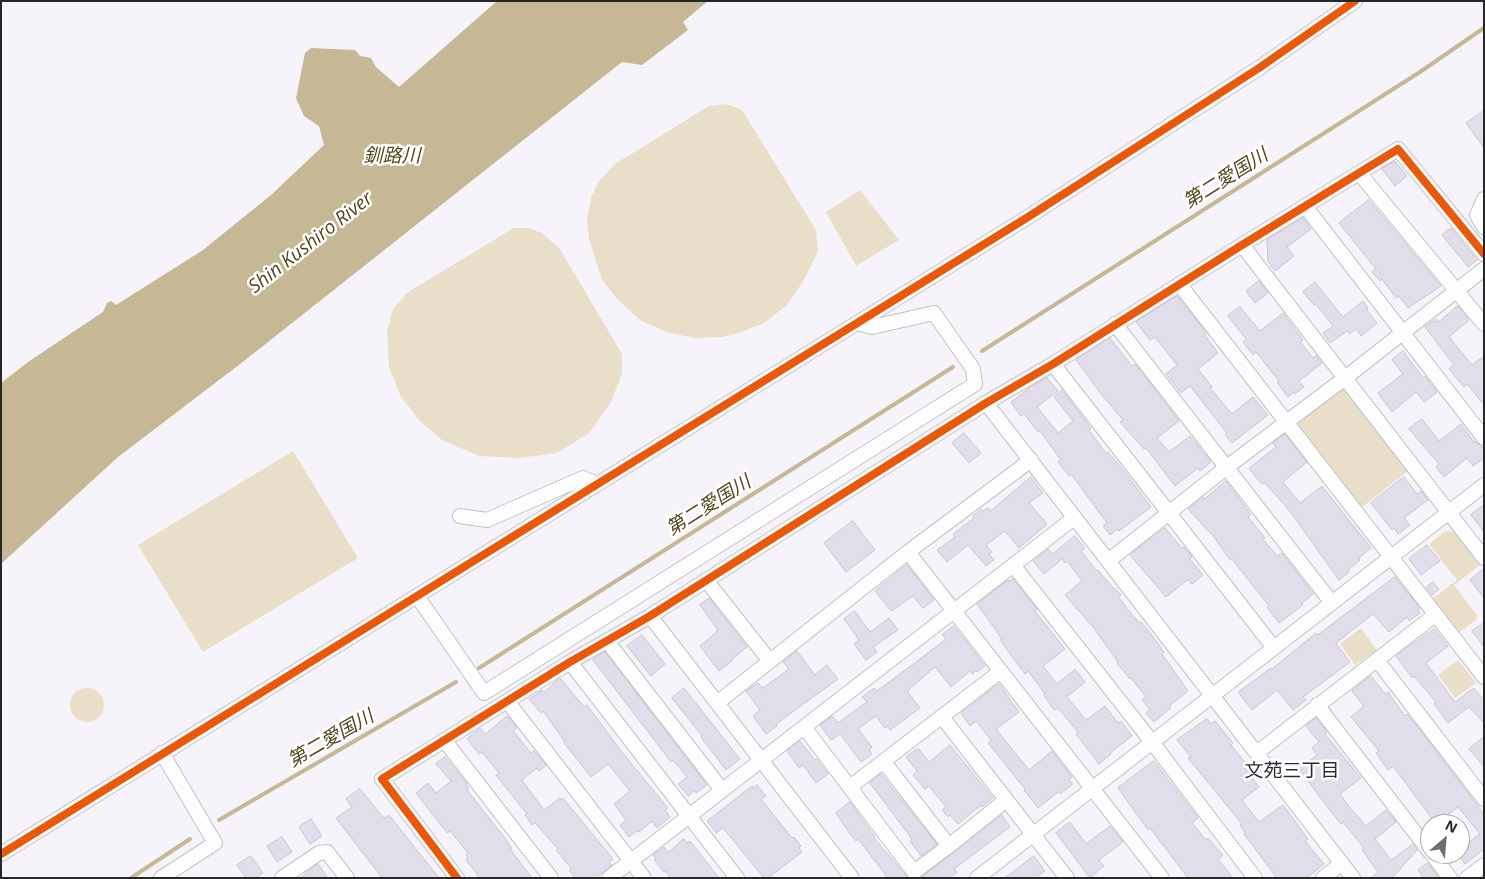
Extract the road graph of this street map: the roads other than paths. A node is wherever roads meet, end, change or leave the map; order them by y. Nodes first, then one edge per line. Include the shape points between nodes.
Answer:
1 (1355, 1) edge
2 (1359, 173) junction
3 (1484, 199) edge
4 (1305, 206) junction
5 (1484, 227) edge
6 (1242, 244) junction
7 (1484, 254) edge
8 (1484, 269) edge
9 (1180, 285) junction
10 (1456, 290) junction
11 (858, 323) junction
12 (1115, 324) junction
13 (1484, 324) edge
14 (1403, 332) junction
15 (1053, 364) junction
16 (1345, 378) junction
17 (986, 404) junction
18 (1286, 422) junction
19 (1484, 438) edge
20 (1030, 460) junction
21 (1227, 467) junction
22 (597, 484) junction
23 (1484, 485) edge
24 (1448, 512) junction
25 (1168, 513) junction
26 (460, 516) dead end
27 (1074, 518) junction
28 (908, 552) junction
29 (1390, 558) junction
30 (1484, 558) edge
31 (1108, 561) junction
32 (1013, 565) junction
33 (706, 580) junction
34 (417, 596) junction
35 (1332, 603) junction
36 (954, 611) junction
37 (1435, 614) junction
38 (650, 616) junction
39 (607, 641) junction
40 (1274, 648) junction
41 (769, 660) junction
42 (1377, 660) junction
43 (570, 662) junction
44 (1001, 671) junction
45 (1484, 677) edge
46 (1212, 695) junction
47 (507, 701) junction
48 (717, 703) junction
49 (1318, 705) junction
50 (942, 717) junction
51 (804, 727) junction
52 (445, 741) junction
53 (1152, 742) junction
54 (1258, 752) junction
55 (162, 753) junction
56 (761, 760) junction
57 (884, 762) junction
58 (850, 787) junction
59 (1092, 788) junction
60 (722, 790) junction
61 (1484, 799) edge
62 (1006, 800) junction
63 (689, 816) junction
64 (1034, 834) junction
65 (1420, 839) edge
66 (948, 846) junction
67 (1, 854) edge
68 (631, 861) junction
69 (1342, 863) junction
70 (1439, 864) edge
71 (1484, 865) edge
72 (1060, 875) edge
73 (161, 878) edge
74 (282, 878) edge
75 (347, 878) edge
76 (457, 878) edge
77 (551, 878) edge
78 (609, 878) edge
79 (644, 878) edge
80 (737, 878) edge
81 (852, 878) edge
82 (977, 878) edge
83 (1162, 878) edge
84 (1255, 878) edge
85 (1323, 878) edge
86 (1354, 878) edge
87 (1450, 878) edge
88 (1467, 878) edge

1 - 11 street via 1243,78
2 - 4 street
2 - 7 street via 1398,149
2 - 10 street
3 - 5 street via 1478,215
4 - 6 street
4 - 14 street
6 - 9 street
6 - 16 street
8 - 10 street
9 - 12 street
9 - 18 street
10 - 13 street
10 - 14 street
11 - 22 street
11 - 34 street via 872,327 934,313 973,369 975,384 484,693
12 - 15 street
12 - 21 street
14 - 16 street
14 - 19 street
15 - 17 street
15 - 25 street
16 - 18 street
16 - 24 street
17 - 20 street
17 - 33 street
18 - 21 street
18 - 29 street
20 - 27 street
20 - 28 street
21 - 25 street
21 - 35 street
22 - 26 street via 583,478 487,520
22 - 34 street
23 - 24 street
24 - 29 street
24 - 30 street
25 - 31 street
25 - 40 street
27 - 31 street
27 - 32 street
28 - 36 street
28 - 41 street
29 - 35 street
29 - 37 street
31 - 46 street
32 - 36 street
32 - 53 street
33 - 38 street
33 - 41 street
34 - 55 street
35 - 40 street
36 - 44 street
36 - 51 street
37 - 42 street
37 - 45 street
38 - 39 street
38 - 48 street
39 - 43 street
39 - 60 street
40 - 46 street
41 - 48 street
42 - 49 street
42 - 61 street
43 - 47 street
43 - 63 street
44 - 50 street
44 - 59 street
46 - 53 street
46 - 54 street
47 - 52 street
47 - 68 street
48 - 56 street
49 - 54 street
49 - 65 street
50 - 57 street
50 - 62 street
51 - 56 street
51 - 58 street
52 - 76 street via 382,779
52 - 77 street
53 - 59 street
53 - 84 street
54 - 69 street
55 - 67 street
55 - 73 street via 215,843
56 - 60 street
56 - 81 street
57 - 58 street
57 - 66 street
58 - 66 street via 914,872
59 - 64 street
59 - 83 street
60 - 63 street
62 - 64 street
62 - 66 street
63 - 68 street
63 - 80 street
64 - 72 street
64 - 82 street
68 - 78 street
68 - 79 street
69 - 85 street
69 - 86 street
70 - 87 street
71 - 88 street
74 - 75 street via 319,853 327,852

